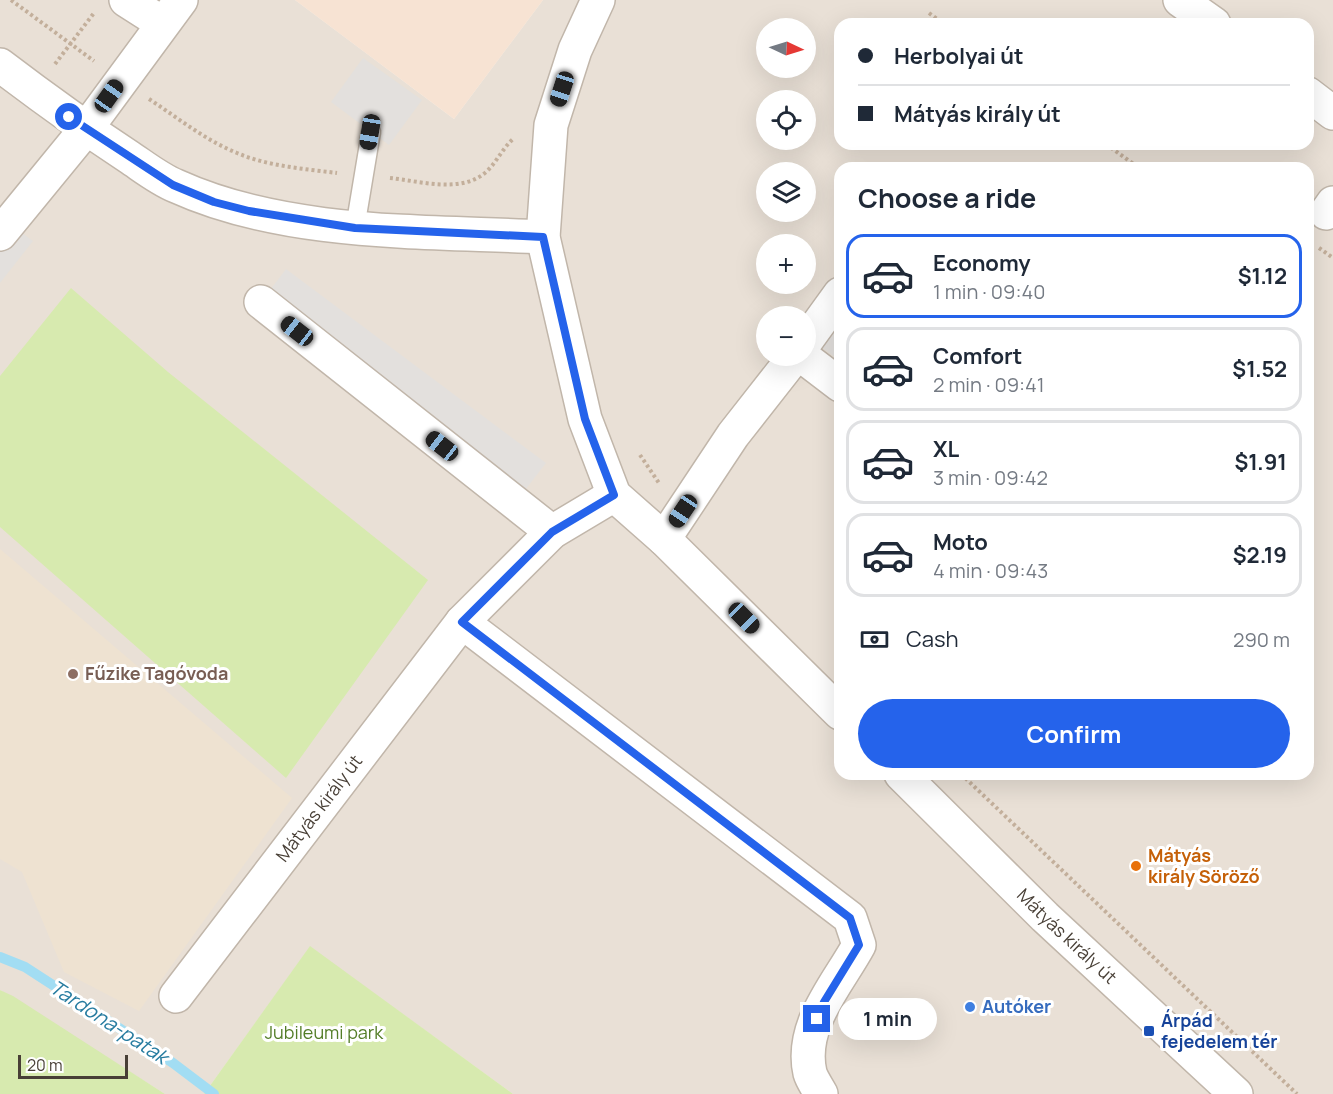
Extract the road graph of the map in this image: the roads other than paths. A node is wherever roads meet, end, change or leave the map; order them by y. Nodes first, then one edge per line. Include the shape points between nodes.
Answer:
1 (126, 0) edge
2 (598, 0) edge
3 (1180, 0) edge
4 (171, 12) edge
5 (1206, 18) edge
6 (0, 65) edge
7 (1314, 99) edge
8 (1333, 113) edge
9 (86, 129) junction
10 (370, 132) dead end
11 (355, 228) junction
12 (0, 234) edge
13 (543, 237) junction
14 (261, 302) dead end
15 (834, 302) edge
16 (816, 327) edge
17 (787, 366) edge
18 (815, 366) edge
19 (834, 380) edge
20 (614, 495) junction
21 (552, 532) junction
22 (664, 538) junction
23 (462, 622) junction
24 (834, 707) edge
25 (907, 780) edge
26 (176, 996) dead end
27 (1222, 1089) edge
28 (821, 1094) edge

1 - 4 street
2 - 13 street via 575,50 551,125
3 - 5 street
4 - 9 street
6 - 9 street
7 - 8 street
9 - 11 street via 173,185 214,202
9 - 12 street
10 - 11 lane
11 - 13 street
13 - 20 street via 585,419
14 - 21 street
15 - 16 street
17 - 22 street via 733,435
18 - 19 street
20 - 21 street, Mátyás király út
20 - 22 street
21 - 23 street, Mátyás király út
22 - 24 street
23 - 26 street, Mátyás király út
23 - 28 street via 850,918 859,945 824,1002 809,1036 810,1073
25 - 27 street, Mátyás király út

